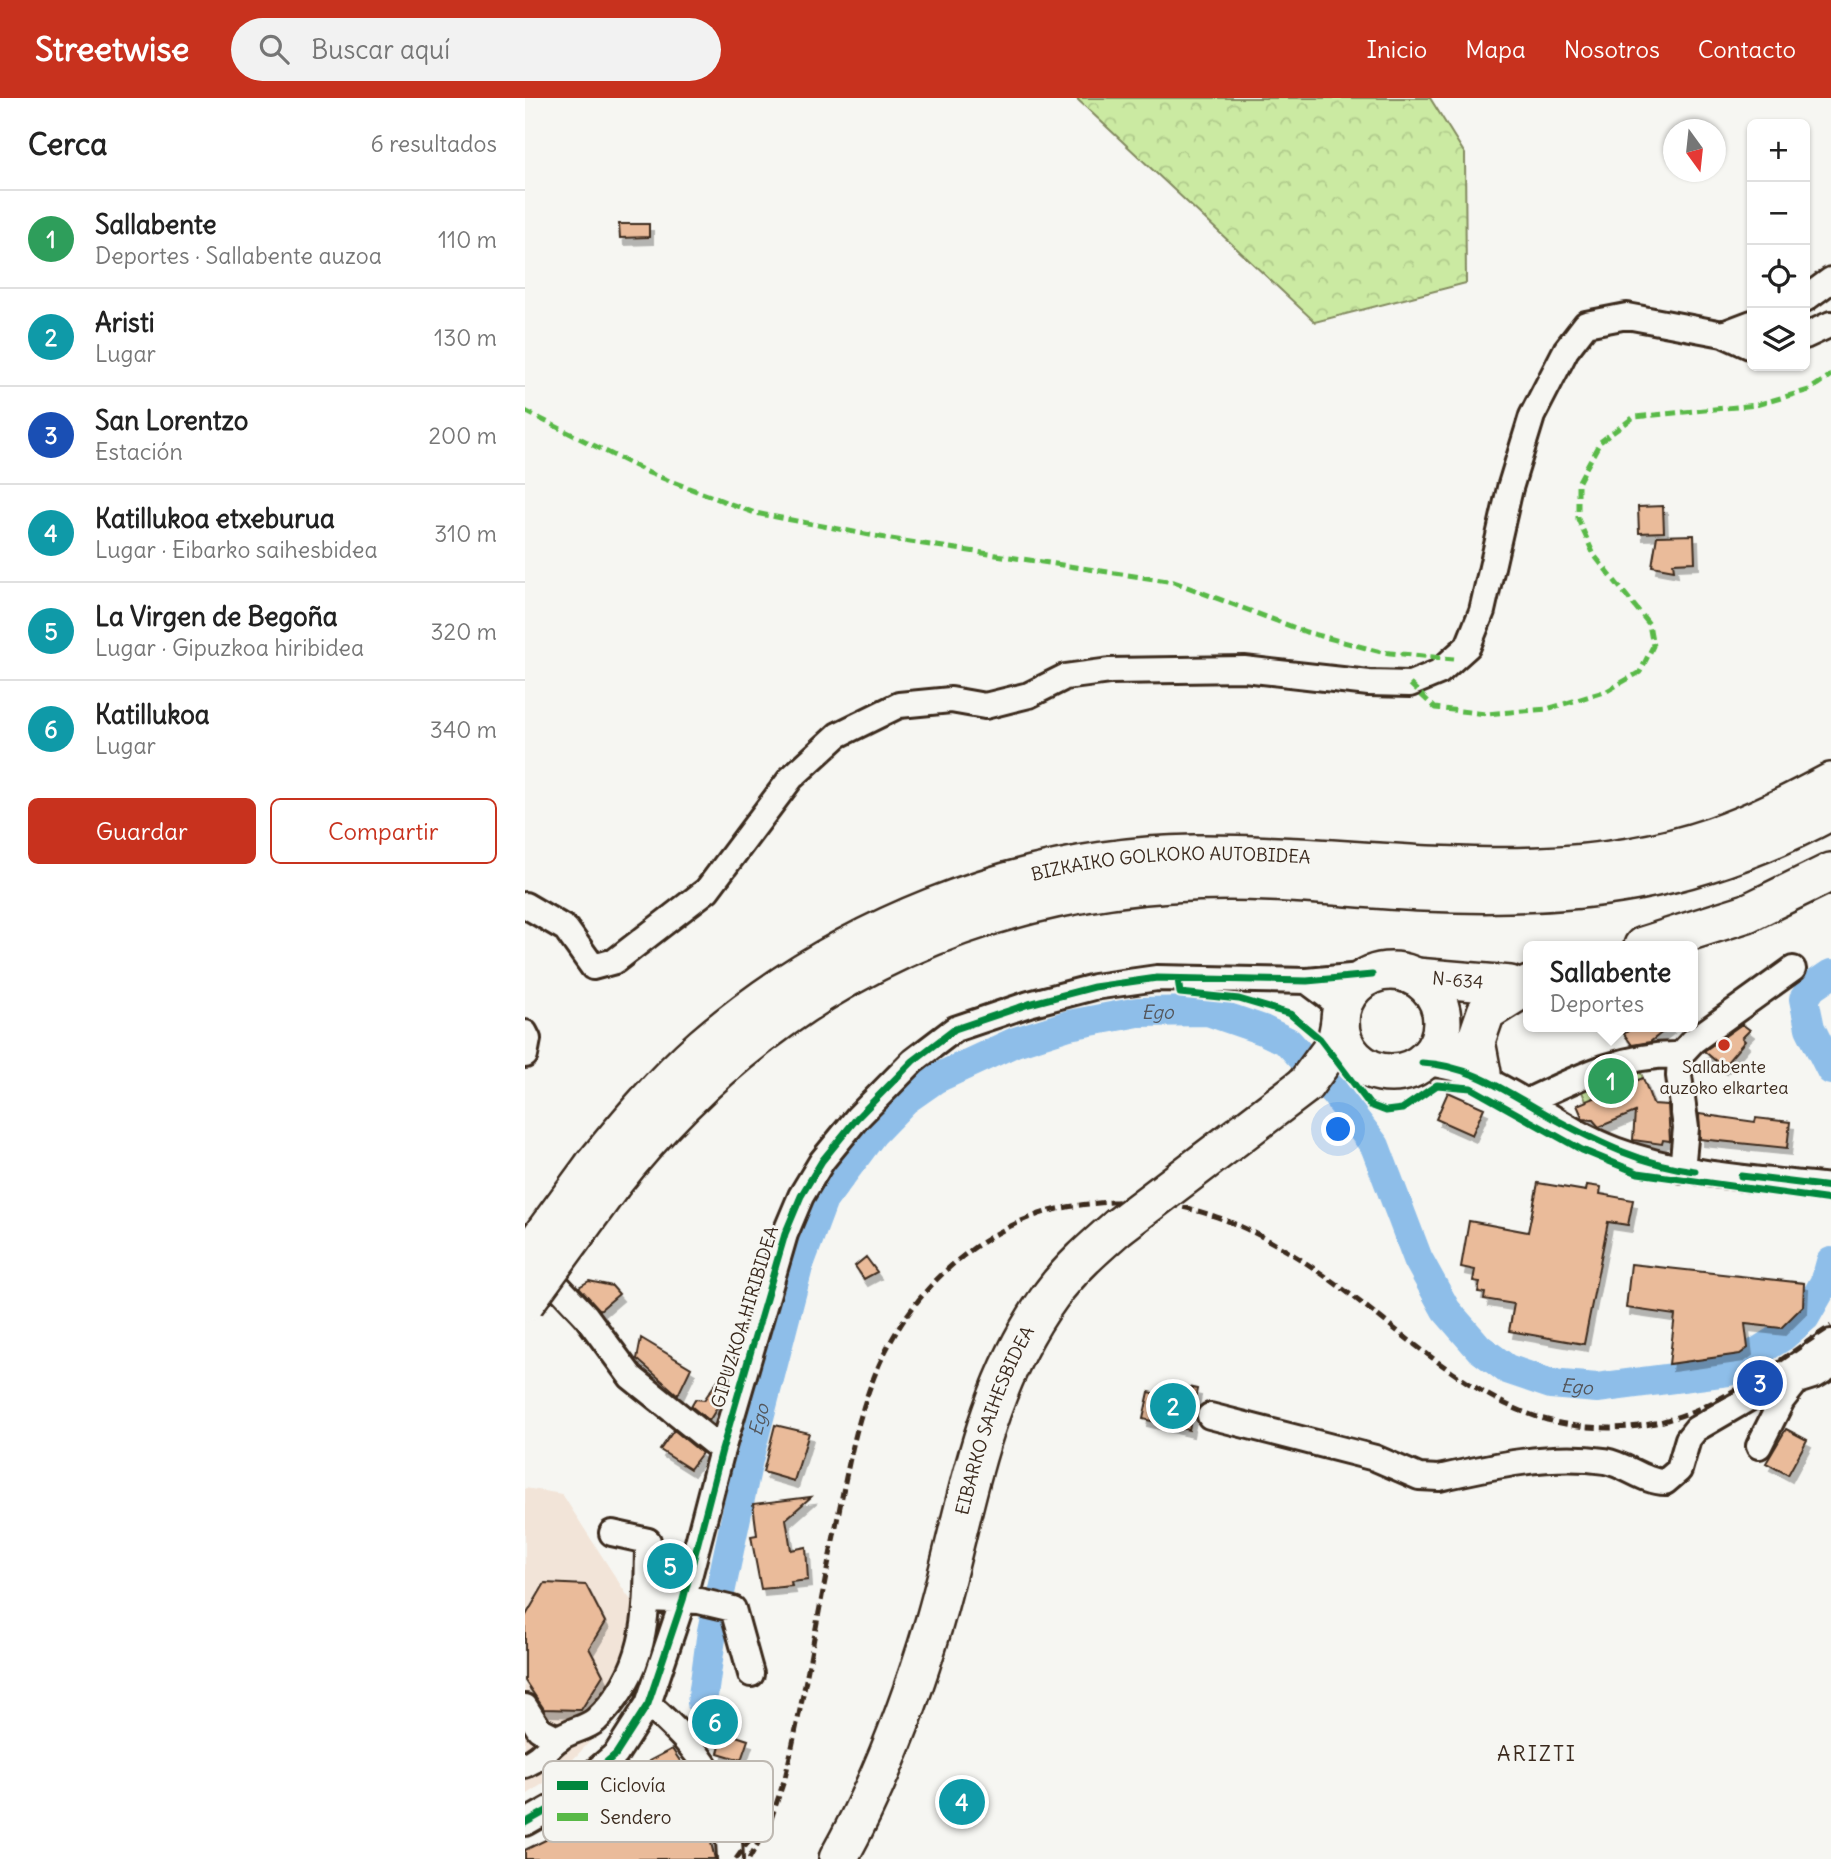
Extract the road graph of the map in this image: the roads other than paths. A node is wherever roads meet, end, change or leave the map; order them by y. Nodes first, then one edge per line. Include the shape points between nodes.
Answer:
1 (1831, 280) edge
2 (1810, 295) edge
3 (1831, 324) edge
4 (1747, 325) edge
5 (1723, 334) junction
6 (1810, 334) edge
7 (1747, 345) edge
8 (1831, 782) edge
9 (1831, 811) edge
10 (1831, 872) edge
11 (525, 905) edge
12 (1659, 941) edge
13 (1793, 969) dead end
14 (1372, 975) junction
15 (1416, 977) junction
16 (1307, 981) junction
17 (1523, 983) edge
18 (1341, 1015) junction
19 (1443, 1019) junction
20 (525, 1033) edge
21 (525, 1055) edge
22 (1680, 1055) junction
23 (1422, 1063) junction
24 (1375, 1071) junction
25 (1321, 1074) junction
26 (1485, 1076) junction
27 (1526, 1102) junction
28 (1682, 1170) junction
29 (602, 1175) junction
30 (1819, 1185) edge
31 (525, 1220) edge
32 (525, 1251) edge
33 (535, 1266) edge
34 (525, 1303) edge
35 (1831, 1342) edge
36 (1831, 1366) edge
37 (1797, 1381) junction
38 (1210, 1416) dead end
39 (1759, 1446) dead end
40 (722, 1450) junction
41 (612, 1532) dead end
42 (647, 1599) junction
43 (691, 1600) junction
44 (751, 1674) dead end
45 (651, 1697) junction
46 (525, 1707) edge
47 (559, 1738) junction
48 (608, 1761) edge
49 (703, 1761) edge
50 (525, 1765) edge
51 (543, 1813) edge
52 (525, 1823) edge
53 (838, 1859) edge

1 - 2 street
3 - 6 street
4 - 5 street
5 - 7 street
5 - 11 street via 1627,316 1586,324 1566,350 1532,416 1482,611 1468,646 1439,672 1410,684 1244,669 1110,671 1065,677 1030,695 985,706 951,700 899,705 838,735 791,778 707,890 615,961 593,967 566,929
8 - 29 highway, BIZKAIKO GOLKOKO AUTOBIDEA via 1772,814 1713,836 1625,858 1498,868 1192,854 1067,868 992,887 882,929 769,995 703,1046 658,1090
9 - 29 highway, BIZKAIKO GOLKOKO AUTOBIDEA via 1729,859 1632,884 1499,894 1194,881 1128,885 1001,912 939,933 858,970 780,1019 717,1069
10 - 12 highway via 1747,913
13 - 22 street
14 - 15 highway, N-634 via 1387,971
14 - 16 street, GIPUZKOA HIRIBIDEA
14 - 18 highway via 1349,993
15 - 17 highway, N-634
15 - 19 highway, N-634 via 1427,986
16 - 18 street
16 - 40 street, GIPUZKOA HIRIBIDEA via 1157,978 1094,987 955,1029 913,1061 856,1118 801,1196 785,1234
17 - 19 highway, N-634 via 1472,996
17 - 26 highway via 1486,1012 1476,1041
18 - 24 highway via 1342,1038 1350,1052
18 - 25 highway, EIBARKO SAIHESBIDEA via 1336,1043
19 - 23 highway via 1433,1052
19 - 26 street via 1456,1047
20 - 21 street
22 - 27 street via 1627,1059
22 - 28 street via 1686,1128
23 - 24 highway via 1391,1073
23 - 26 street
24 - 25 highway
25 - 53 highway, EIBARKO SAIHESBIDEA, bridge via 1118,1227 1081,1259 1052,1293 1011,1360 978,1450 934,1623 907,1704 882,1769
26 - 27 street
27 - 28 street via 1613,1150
28 - 30 street
29 - 33 highway, bridge
29 - 34 highway, bridge
31 - 33 street via 546,1243
32 - 33 street
33 - 40 street via 586,1315 631,1377
35 - 37 street
35 - 38 street via 1696,1429 1688,1439 1679,1470 1665,1482 1654,1482 1607,1461 1569,1458 1439,1478 1419,1477 1343,1449
36 - 37 street
37 - 39 street
40 - 43 street, GIPUZKOA HIRIBIDEA
41 - 42 street via 648,1541
42 - 43 street
42 - 47 street via 643,1644 624,1686 595,1721
43 - 44 street via 733,1609
43 - 45 street, GIPUZKOA HIRIBIDEA
45 - 48 street, GIPUZKOA HIRIBIDEA
45 - 49 street
46 - 47 street via 539,1729
47 - 50 street via 543,1756
51 - 52 street, GIPUZKOA HIRIBIDEA

